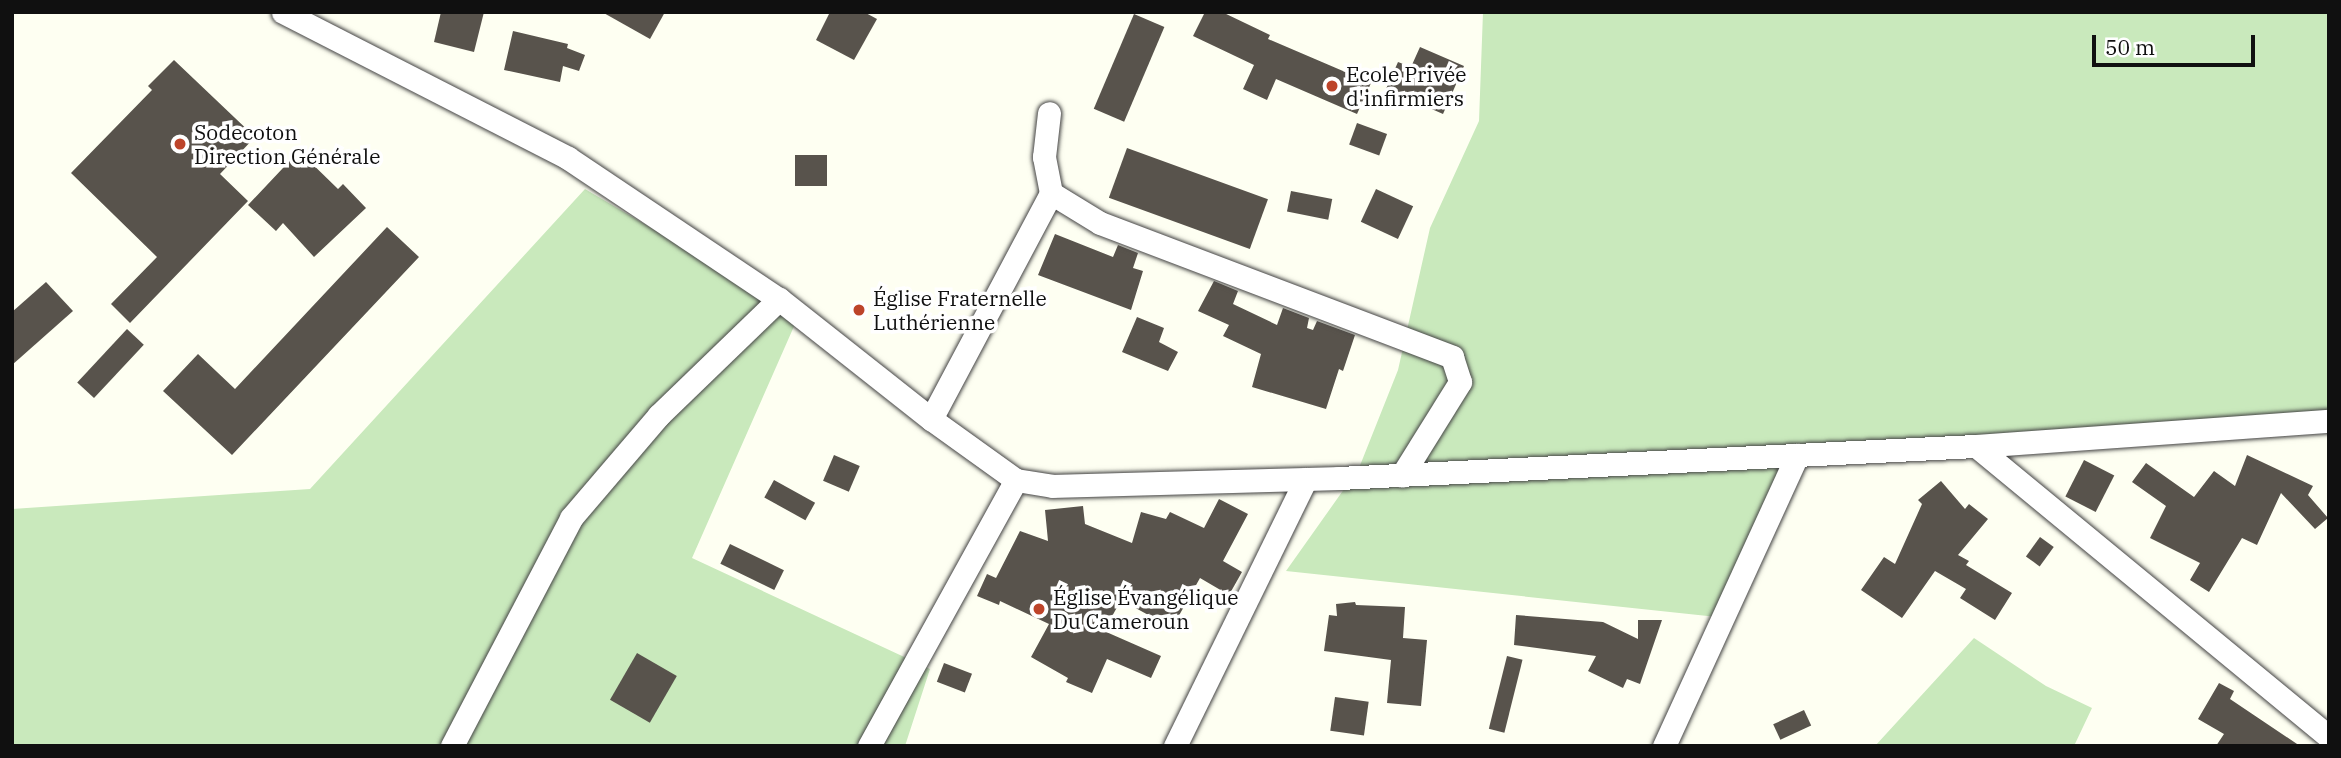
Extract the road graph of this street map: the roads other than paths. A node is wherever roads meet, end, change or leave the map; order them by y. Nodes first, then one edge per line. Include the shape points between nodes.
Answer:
1 (283, 12) edge
2 (1049, 113) dead end
3 (1051, 193) junction
4 (779, 299) junction
5 (930, 419) junction
6 (2329, 421) edge
7 (1976, 446) junction
8 (1797, 455) junction
9 (1402, 475) junction
10 (1306, 479) junction
11 (1016, 480) junction
12 (2329, 737) edge
13 (452, 746) edge
14 (869, 746) edge
15 (1175, 746) edge
16 (1664, 746) edge

1 - 4 street via 568,158
2 - 3 street via 1044,158
3 - 5 street
3 - 9 street via 1100,223 1452,357 1460,382
4 - 5 street
4 - 13 street via 659,415 571,518
5 - 11 street
6 - 7 street
7 - 8 street
7 - 12 street
8 - 9 street
8 - 16 street
9 - 10 street
10 - 11 street via 1053,486
10 - 15 street
11 - 14 street

